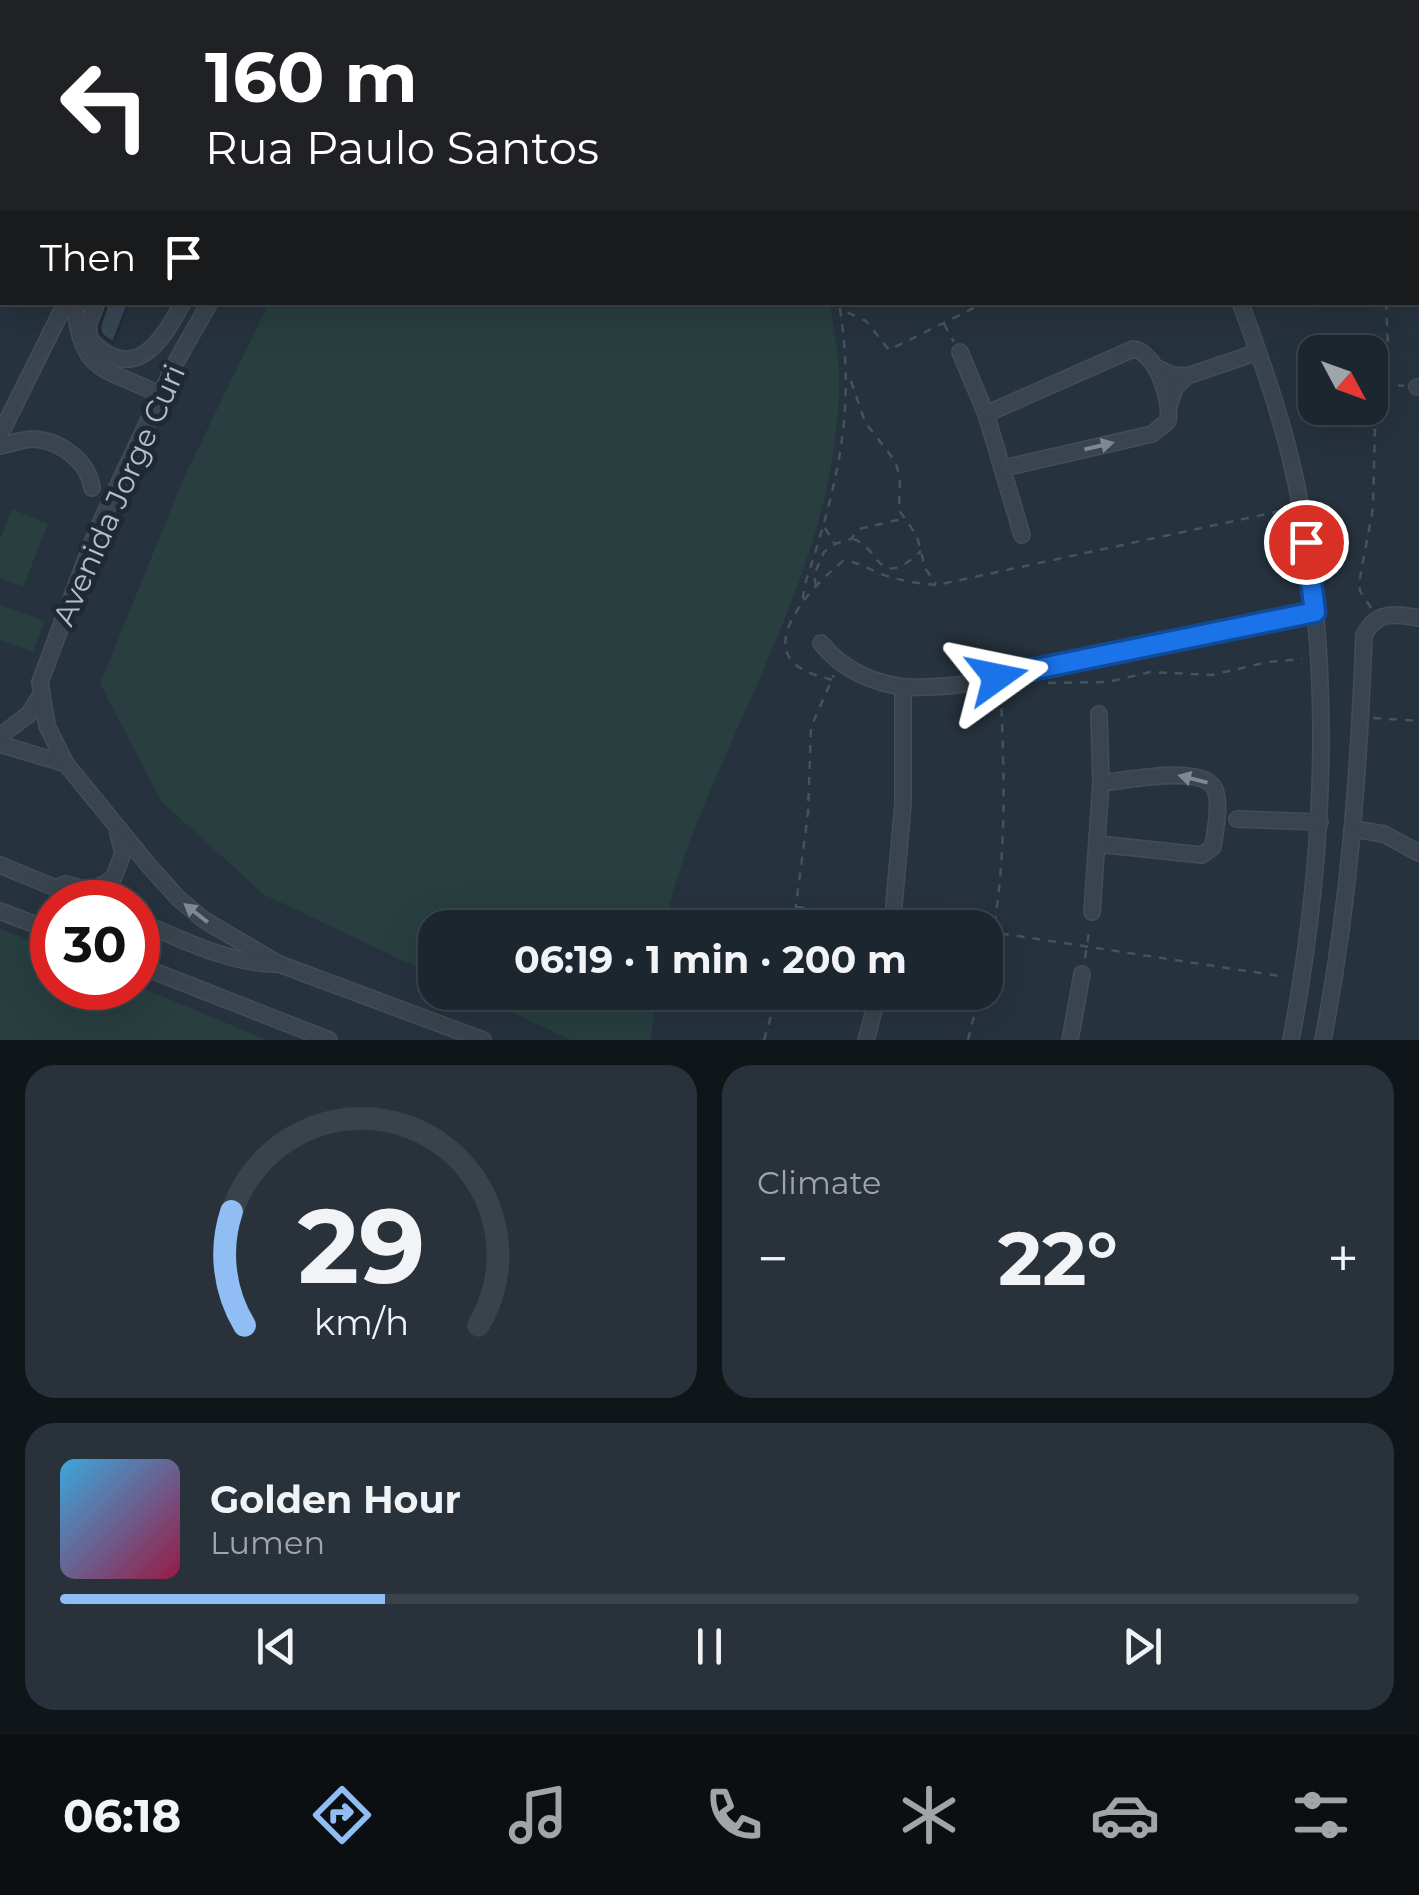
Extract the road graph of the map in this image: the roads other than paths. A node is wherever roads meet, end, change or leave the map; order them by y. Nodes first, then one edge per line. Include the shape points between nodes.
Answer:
1 (68, 305) edge
2 (71, 305) edge
3 (96, 305) edge
4 (181, 305) edge
5 (208, 305) edge
6 (1241, 305) edge
7 (960, 352) dead end
8 (1258, 352) junction
9 (1155, 368) junction
10 (1187, 376) junction
11 (160, 394) junction
12 (1169, 405) junction
13 (986, 414) junction
14 (0, 435) edge
15 (0, 446) edge
16 (1004, 468) junction
17 (92, 488) dead end
18 (1022, 535) dead end
19 (1315, 612) junction
20 (1419, 618) edge
21 (821, 643) dead end
22 (902, 687) junction
23 (42, 693) junction
24 (1099, 714) dead end
25 (0, 736) edge
26 (0, 744) edge
27 (66, 764) junction
28 (1100, 783) junction
29 (1216, 801) junction
30 (111, 818) junction
31 (1236, 819) junction
32 (1320, 822) junction
33 (1354, 829) junction
34 (1215, 836) junction
35 (1098, 844) junction
36 (1419, 852) edge
37 (0, 866) edge
38 (35, 880) edge
39 (111, 880) edge
40 (894, 910) edge
41 (0, 911) edge
42 (1092, 912) dead end
43 (30, 923) edge
44 (160, 930) edge
45 (279, 964) junction
46 (160, 974) edge
47 (1082, 974) dead end
48 (874, 1010) edge
49 (329, 1040) edge
50 (482, 1040) edge
51 (866, 1040) edge
52 (1070, 1040) edge
53 (1291, 1040) edge
54 (1323, 1040) edge

1 - 14 street
2 - 11 street via 78,338 97,366
3 - 4 street via 90,340 134,360 153,350
5 - 11 street, Avenida Jorge Curi
6 - 8 street
7 - 13 street
8 - 10 street
8 - 19 street via 1301,507
9 - 10 street
9 - 12 street
9 - 13 street via 1145,353 1132,349
10 - 12 street
11 - 23 street, Avenida Jorge Curi via 96,530 40,682
16 -> 12 street via 1152,434 1168,420
13 - 16 street
15 - 17 street via 34,439 58,446 78,459
16 - 18 street
19 - 22 street via 963,684
19 - 32 street
20 - 33 street via 1389,613 1364,635
21 - 22 street via 852,671
22 - 40 street via 903,803
23 - 25 street via 30,714
23 - 27 street via 47,726
24 - 28 street
26 - 27 street
27 - 30 street
29 -> 28 street via 1210,784 1194,775
28 - 35 street
29 - 31 street
29 - 34 street
30 - 39 street via 123,853
45 -> 30 street via 178,898
31 - 32 street
31 - 34 street
32 - 53 street
33 - 36 street via 1384,834
33 - 54 street
34 - 35 street via 1208,851 1193,856
35 - 42 street
37 - 38 street
41 - 43 street
44 - 45 street via 217,953
45 - 50 street
46 - 49 street
47 - 52 street
48 - 51 street

